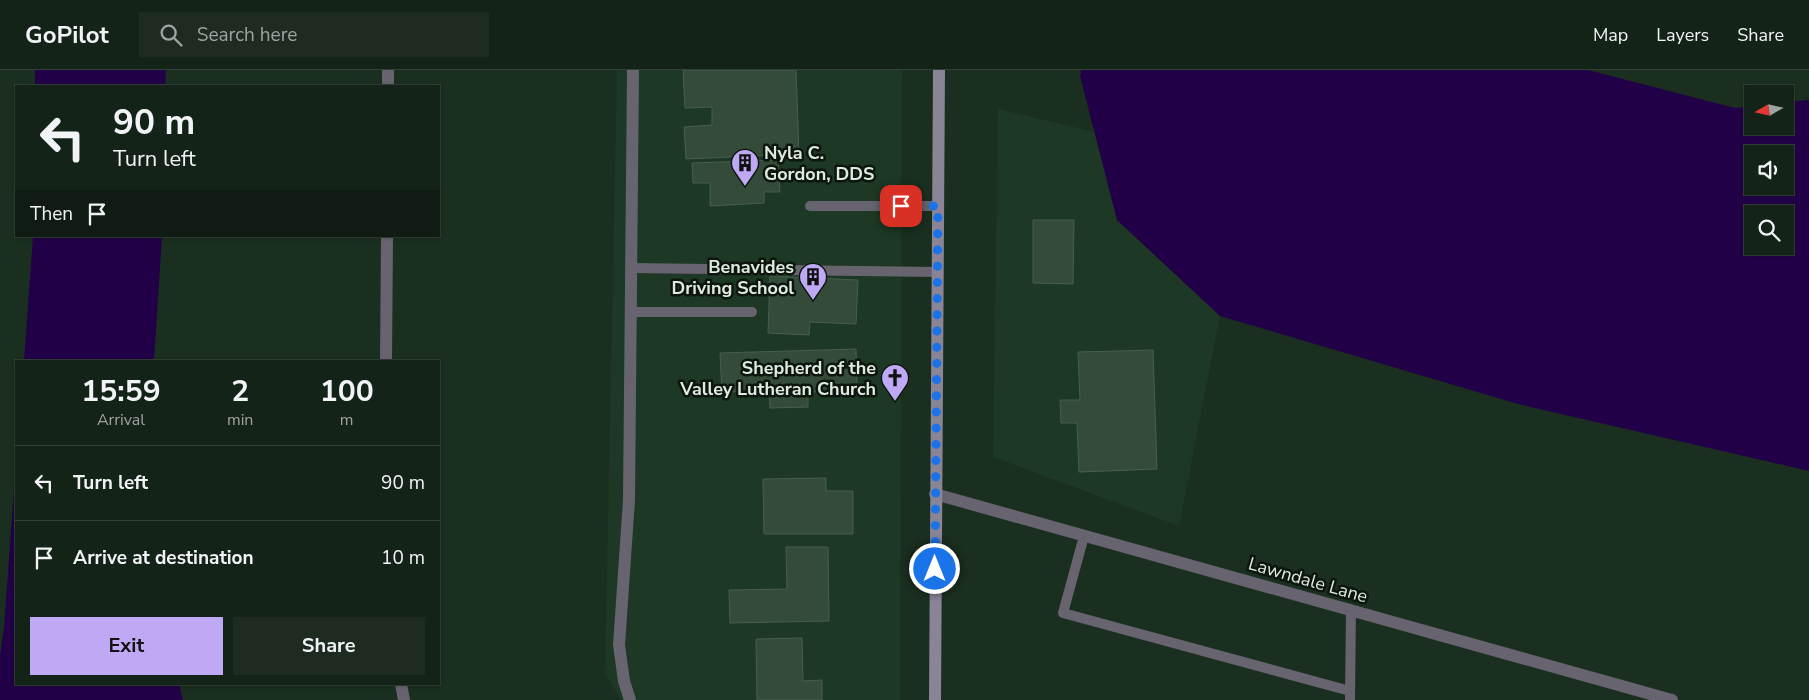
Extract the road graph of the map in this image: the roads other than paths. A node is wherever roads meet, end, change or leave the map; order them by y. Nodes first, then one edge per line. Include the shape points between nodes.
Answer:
1 (388, 70) edge
2 (633, 70) edge
3 (939, 70) edge
4 (388, 85) edge
5 (810, 206) dead end
6 (938, 206) junction
7 (387, 237) edge
8 (631, 268) junction
9 (937, 272) junction
10 (631, 312) junction
11 (752, 312) dead end
12 (386, 360) edge
13 (935, 494) junction
14 (1084, 536) junction
15 (1350, 610) junction
16 (401, 685) edge
17 (1350, 695) edge
18 (404, 700) edge
19 (630, 700) edge
20 (935, 700) edge
21 (1672, 700) edge

1 - 4 street
2 - 8 street
3 - 6 main road
5 - 6 lane
6 - 9 main road
7 - 12 street
8 - 9 lane
8 - 10 street
9 - 13 main road
10 - 11 lane
10 - 19 street via 629,500 619,645
13 - 14 street, Lawndale Lane
13 - 20 main road
14 - 15 street, Lawndale Lane
14 - 17 lane via 1062,613
15 - 17 lane
15 - 21 street, Lawndale Lane
16 - 18 street

